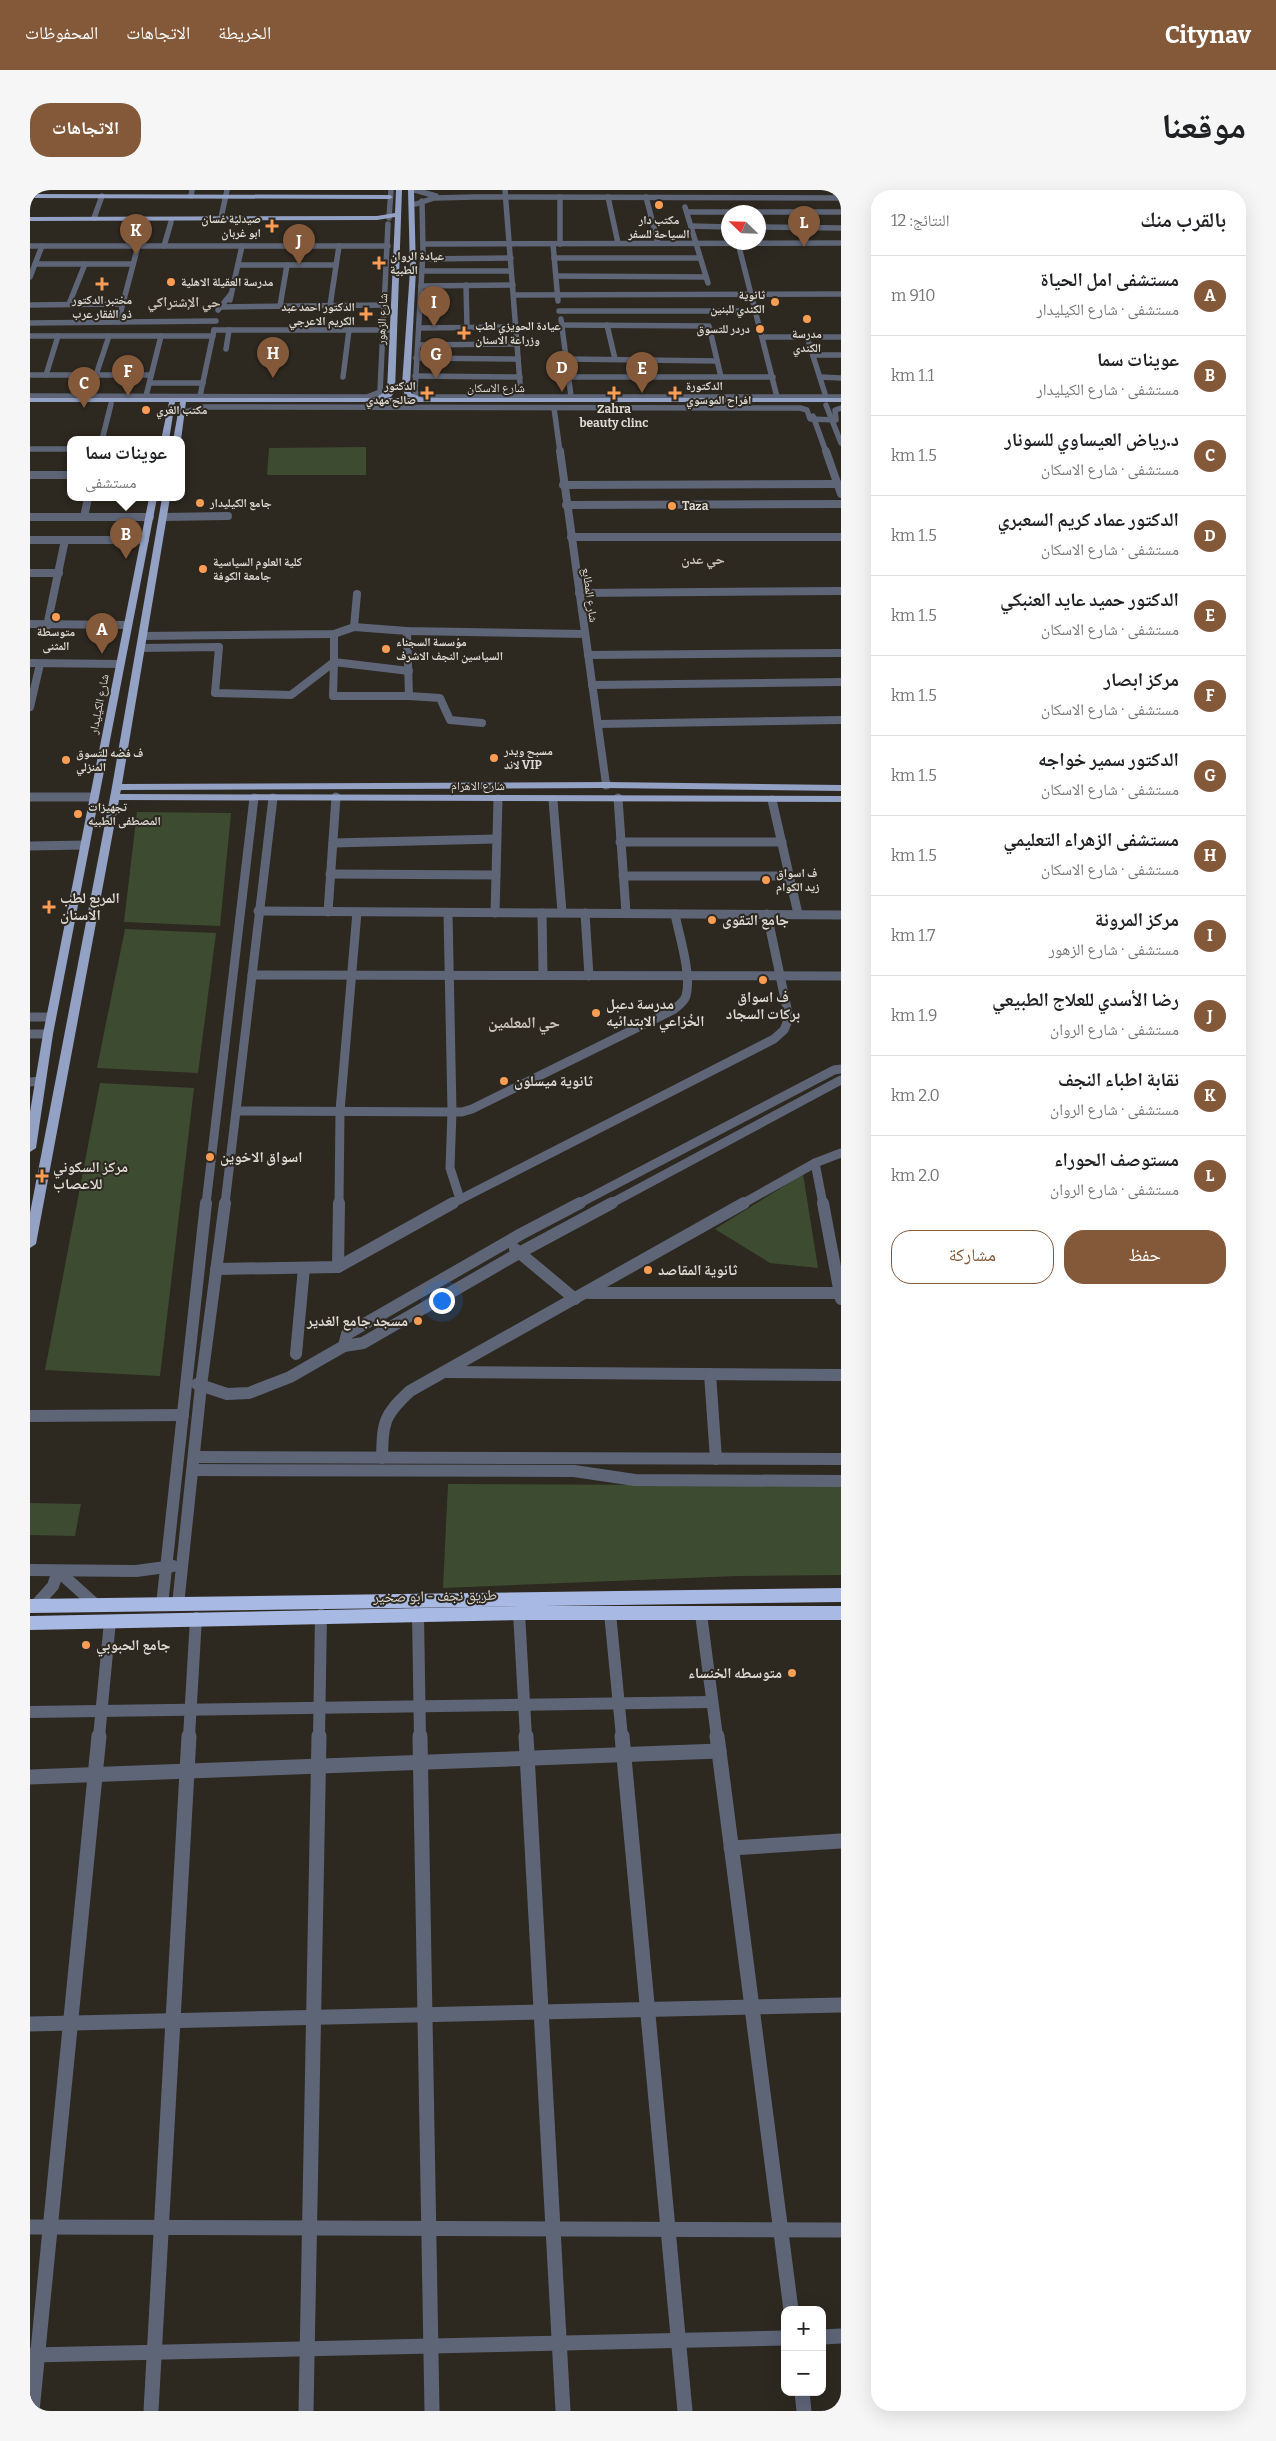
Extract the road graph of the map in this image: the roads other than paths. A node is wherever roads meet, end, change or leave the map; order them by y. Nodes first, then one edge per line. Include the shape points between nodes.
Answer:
1 (399, 190) edge
2 (411, 190) edge
3 (414, 190) edge
4 (631, 190) edge
5 (423, 192) edge
6 (191, 193) edge
7 (226, 193) edge
8 (391, 193) edge
9 (505, 193) edge
10 (726, 195) edge
11 (30, 196) edge
12 (102, 196) junction
13 (475, 197) junction
14 (560, 197) junction
15 (608, 197) junction
16 (632, 197) junction
17 (646, 197) junction
18 (683, 197) junction
19 (841, 197) edge
20 (818, 198) junction
21 (422, 201) junction
22 (412, 209) junction
23 (687, 212) junction
24 (788, 212) junction
25 (824, 212) junction
26 (841, 212) edge
27 (397, 215) junction
28 (94, 218) junction
29 (222, 218) junction
30 (30, 220) edge
31 (55, 220) junction
32 (345, 221) junction
33 (388, 221) junction
34 (171, 222) junction
35 (397, 226) junction
36 (691, 226) junction
37 (721, 227) edge
38 (766, 227) edge
39 (795, 228) junction
40 (830, 228) junction
41 (841, 228) edge
42 (412, 238) junction
43 (510, 243) junction
44 (618, 243) junction
45 (658, 243) junction
46 (696, 243) junction
47 (721, 243) edge
48 (766, 243) edge
49 (839, 243) edge
50 (423, 244) junction
51 (556, 244) junction
52 (30, 246) edge
53 (42, 246) junction
54 (138, 246) junction
55 (164, 246) junction
56 (242, 246) junction
57 (339, 246) junction
58 (388, 246) junction
59 (740, 250) edge
60 (412, 251) junction
61 (511, 258) junction
62 (554, 258) junction
63 (700, 258) junction
64 (423, 259) junction
65 (35, 264) junction
66 (85, 264) junction
67 (133, 264) junction
68 (238, 265) junction
69 (336, 265) junction
70 (288, 266) junction
71 (404, 271) junction
72 (422, 271) junction
73 (511, 271) junction
74 (556, 276) junction
75 (30, 277) edge
76 (706, 278) junction
77 (466, 285) junction
78 (422, 286) junction
79 (513, 286) junction
80 (231, 294) junction
81 (711, 294) junction
82 (752, 294) junction
83 (841, 294) edge
84 (514, 295) junction
85 (558, 295) junction
86 (410, 302) junction
87 (420, 302) junction
88 (69, 304) junction
89 (122, 304) junction
90 (30, 305) edge
91 (219, 306) junction
92 (229, 306) junction
93 (280, 306) junction
94 (330, 306) junction
95 (385, 306) junction
96 (559, 311) junction
97 (707, 311) junction
98 (756, 311) junction
99 (118, 322) junction
100 (30, 323) edge
101 (563, 325) junction
102 (607, 325) junction
103 (710, 326) junction
104 (215, 327) junction
105 (384, 327) junction
106 (516, 327) junction
107 (419, 328) junction
108 (467, 328) junction
109 (230, 330) junction
110 (348, 330) junction
111 (393, 330) junction
112 (30, 336) edge
113 (58, 336) junction
114 (109, 336) junction
115 (161, 336) junction
116 (418, 336) junction
117 (409, 337) junction
118 (763, 337) junction
119 (807, 337) junction
120 (841, 337) edge
121 (518, 344) junction
122 (418, 345) junction
123 (226, 349) dead end
124 (841, 355) edge
125 (813, 356) junction
126 (416, 358) junction
127 (518, 359) junction
128 (567, 359) junction
129 (615, 360) junction
130 (717, 360) junction
131 (392, 361) junction
132 (406, 368) junction
133 (30, 375) edge
134 (46, 375) junction
135 (96, 375) junction
136 (151, 375) junction
137 (415, 376) junction
138 (569, 376) junction
139 (342, 377) dead end
140 (520, 377) junction
141 (773, 377) junction
142 (820, 377) junction
143 (721, 378) junction
144 (841, 378) edge
145 (150, 383) junction
146 (203, 383) junction
147 (30, 396) edge
148 (146, 396) junction
149 (200, 396) junction
150 (521, 396) junction
151 (777, 397) junction
152 (321, 398) junction
153 (461, 398) junction
154 (545, 398) junction
155 (650, 398) junction
156 (744, 398) junction
157 (841, 398) edge
158 (428, 399) junction
159 (30, 400) edge
160 (106, 400) junction
161 (171, 400) junction
162 (365, 400) junction
163 (576, 400) junction
164 (823, 400) junction
165 (604, 402) junction
166 (184, 403) junction
167 (30, 404) edge
168 (809, 405) junction
169 (272, 406) junction
170 (490, 406) junction
171 (692, 406) junction
172 (841, 406) edge
173 (554, 408) junction
174 (170, 413) junction
175 (182, 413) junction
176 (815, 421) junction
177 (832, 421) junction
178 (102, 436) edge
179 (166, 436) edge
180 (178, 436) edge
181 (841, 442) edge
182 (30, 449) edge
183 (67, 449) edge
184 (30, 454) edge
185 (67, 454) edge
186 (30, 475) edge
187 (67, 475) edge
188 (838, 484) junction
189 (563, 485) junction
190 (841, 494) edge
191 (87, 501) edge
192 (153, 501) edge
193 (166, 501) edge
194 (841, 504) edge
195 (566, 505) junction
196 (228, 516) dead end
197 (30, 517) edge
198 (84, 517) junction
199 (150, 517) junction
200 (163, 517) junction
201 (571, 537) junction
202 (841, 537) edge
203 (30, 540) edge
204 (65, 540) junction
205 (145, 540) junction
206 (59, 573) junction
207 (30, 574) edge
208 (151, 581) junction
209 (137, 582) junction
210 (841, 591) edge
211 (579, 593) junction
212 (357, 594) dead end
213 (134, 601) junction
214 (30, 624) edge
215 (145, 624) junction
216 (128, 625) junction
217 (47, 626) junction
218 (354, 627) junction
219 (407, 631) junction
220 (334, 634) junction
221 (585, 634) junction
222 (143, 636) junction
223 (141, 648) junction
224 (841, 653) edge
225 (588, 655) junction
226 (334, 662) junction
227 (30, 663) edge
228 (40, 664) junction
229 (120, 664) junction
230 (409, 671) junction
231 (841, 682) edge
232 (592, 685) junction
233 (409, 696) junction
234 (30, 707) edge
235 (841, 720) edge
236 (482, 723) dead end
237 (598, 724) junction
238 (606, 785) junction
239 (195, 786) junction
240 (398, 786) junction
241 (420, 786) junction
242 (680, 787) junction
243 (704, 788) junction
244 (841, 788) edge
245 (116, 792) junction
246 (93, 797) junction
247 (336, 797) junction
248 (30, 798) edge
249 (194, 798) junction
250 (254, 798) junction
251 (273, 798) junction
252 (398, 798) junction
253 (421, 798) junction
254 (498, 798) junction
255 (618, 798) junction
256 (682, 798) junction
257 (704, 798) junction
258 (553, 800) junction
259 (772, 800) junction
260 (840, 801) edge
261 (496, 840) junction
262 (620, 842) junction
263 (782, 842) junction
264 (333, 843) junction
265 (85, 845) junction
266 (30, 846) edge
267 (330, 874) junction
268 (496, 875) junction
269 (623, 876) junction
270 (789, 876) junction
271 (258, 912) junction
272 (328, 912) junction
273 (358, 912) junction
274 (562, 912) junction
275 (585, 912) junction
276 (448, 913) junction
277 (495, 913) junction
278 (542, 913) junction
279 (626, 913) junction
280 (675, 914) junction
281 (767, 914) junction
282 (798, 914) junction
283 (841, 915) edge
284 (252, 975) junction
285 (350, 976) junction
286 (450, 976) junction
287 (544, 976) junction
288 (588, 976) junction
289 (685, 976) junction
290 (781, 976) junction
291 (841, 976) edge
292 (30, 1017) edge
293 (51, 1017) junction
294 (229, 1025) junction
295 (247, 1026) junction
296 (30, 1034) edge
297 (48, 1034) junction
298 (225, 1050) junction
299 (244, 1050) junction
300 (841, 1069) edge
301 (841, 1080) edge
302 (35, 1081) edge
303 (55, 1107) junction
304 (36, 1109) junction
305 (237, 1111) junction
306 (340, 1111) junction
307 (452, 1111) junction
308 (31, 1143) edge
309 (673, 1153) junction
310 (841, 1153) edge
311 (685, 1162) junction
312 (815, 1163) junction
313 (43, 1172) junction
314 (460, 1199) junction
315 (508, 1242) junction
316 (30, 1244) edge
317 (519, 1253) junction
318 (338, 1267) junction
319 (304, 1268) junction
320 (216, 1269) junction
321 (587, 1293) junction
322 (840, 1297) edge
323 (575, 1299) junction
324 (344, 1346) junction
325 (296, 1354) dead end
326 (445, 1372) junction
327 (710, 1374) junction
328 (841, 1375) edge
329 (185, 1385) junction
330 (201, 1386) junction
331 (183, 1415) junction
332 (30, 1416) edge
333 (194, 1457) junction
334 (382, 1458) junction
335 (716, 1459) junction
336 (841, 1459) edge
337 (574, 1465) junction
338 (193, 1470) junction
339 (841, 1481) edge
340 (182, 1566) junction
341 (166, 1567) junction
342 (30, 1570) edge
343 (58, 1571) junction
344 (786, 1595) junction
345 (837, 1595) edge
346 (170, 1605) junction
347 (97, 1606) junction
348 (32, 1612) edge
349 (519, 1613) junction
350 (610, 1613) junction
351 (839, 1613) edge
352 (701, 1614) junction
353 (789, 1614) junction
354 (322, 1615) junction
355 (418, 1616) junction
356 (196, 1618) junction
357 (110, 1621) junction
358 (712, 1702) junction
359 (618, 1704) junction
360 (524, 1705) junction
361 (420, 1706) junction
362 (320, 1708) junction
363 (191, 1710) junction
364 (101, 1711) junction
365 (30, 1712) edge
366 (719, 1751) junction
367 (623, 1755) junction
368 (527, 1758) junction
369 (421, 1762) junction
370 (318, 1766) junction
371 (187, 1771) junction
372 (95, 1774) junction
373 (30, 1777) edge
374 (841, 1841) edge
375 (731, 1848) junction
376 (841, 2005) edge
377 (752, 2007) junction
378 (647, 2010) junction
379 (541, 2012) junction
380 (425, 2015) junction
381 (314, 2017) junction
382 (173, 2020) junction
383 (70, 2023) junction
384 (30, 2024) edge
385 (30, 2227) edge
386 (50, 2227) junction
387 (161, 2227) junction
388 (310, 2228) junction
389 (429, 2228) junction
390 (553, 2229) junction
391 (668, 2229) junction
392 (781, 2230) junction
393 (841, 2230) edge
394 (790, 2306) edge
395 (841, 2336) edge
396 (826, 2337) edge
397 (781, 2338) edge
398 (678, 2340) junction
399 (559, 2343) junction
400 (431, 2346) junction
401 (307, 2349) junction
402 (154, 2352) junction
403 (34, 2355) edge
404 (802, 2396) edge
405 (32, 2411) edge
406 (151, 2411) edge
407 (306, 2411) edge
408 (432, 2411) edge
409 (562, 2411) edge
410 (685, 2411) edge
411 (804, 2411) edge

1 - 27 main road, شارع الزهور
2 - 22 main road, شارع الزهور
3 - 5 street
4 - 16 street
5 - 13 street
6 - 7 main road
6 - 12 main road
7 - 8 main road
7 - 29 street
8 - 33 street
9 - 13 street
9 - 14 street
9 - 43 street
10 - 18 street
10 - 19 street
10 - 20 street
11 - 12 main road
12 - 28 street
13 - 21 street
14 - 15 street
14 - 51 street
15 - 16 street
15 - 44 street
16 - 17 street
17 - 18 street
17 - 45 street
18 - 23 street
19 - 20 street
20 - 25 street
21 - 22 street
21 - 50 street
22 - 42 main road, شارع الزهور
23 - 24 street
23 - 36 street
24 - 25 street
24 - 39 street
25 - 26 street
27 - 33 main road
27 - 35 main road, شارع الزهور
28 - 29 main road
28 - 31 main road
29 - 32 main road
30 - 31 main road
31 - 34 main road
32 - 33 main road
32 - 34 main road
33 - 35 main road
33 - 58 street
34 - 55 street
35 - 71 main road, شارع الزهور
36 - 37 street
36 - 46 street
38 - 39 street
39 - 40 street
40 - 41 street
40 - 49 street
42 - 50 main road
42 - 60 main road, شارع الزهور
43 - 50 street
43 - 51 street
43 - 61 street
44 - 45 street
44 - 51 street
45 - 46 street
46 - 47 street
46 - 63 street
48 - 49 street
50 - 60 main road
50 - 64 street
51 - 62 street
52 - 53 street
53 - 54 street
53 - 65 street
54 - 55 street
54 - 67 street
55 - 56 street
56 - 57 street
56 - 68 street
57 - 58 street
57 - 69 street
58 - 95 street
59 - 82 street
60 - 71 main road, شارع الزهور
61 - 64 street
61 - 73 street
62 - 63 street
62 - 74 street
63 - 76 street
64 - 72 street
65 - 66 street
65 - 75 street
66 - 67 street
66 - 88 street
67 - 89 street
68 - 70 street
68 - 80 street
69 - 70 street
69 - 94 street
70 - 93 street
71 - 86 main road, شارع الزهور
71 - 111 main road, شارع الزهور
72 - 73 street
72 - 78 street
73 - 79 street
74 - 76 street
74 - 85 street
76 - 81 street
77 - 78 street
77 - 79 street
77 - 108 street
78 - 87 street
79 - 84 street
80 - 91 street
80 - 92 street
81 - 82 street
81 - 85 street
82 - 83 street
82 - 98 street
84 - 85 street
84 - 106 street
85 - 96 street
86 - 87 main road
86 - 117 main road, شارع الزهور
87 - 107 street
88 - 89 street
88 - 90 street
89 - 99 street
91 - 92 street
91 - 104 street
92 - 93 street
93 - 94 street
94 - 95 street
95 - 105 street
96 - 97 street
96 - 101 street
97 - 98 street
97 - 103 street
98 - 118 street
99 - 100 street
99 - 104 street
101 - 102 street
101 - 128 street
102 - 103 street
102 - 129 street
103 - 130 street
104 - 105 street
104 - 109 street
104 - 115 street
104 - 146 street
105 - 110 street
105 - 111 street
105 - 152 street via 380,392 367,397
106 - 108 street
106 - 121 street
107 - 108 street
107 - 116 street
109 - 110 street
109 - 123 street
110 - 139 street
111 - 131 main road, شارع الزهور
112 - 113 street
113 - 114 street
113 - 134 street
114 - 115 street
114 - 135 street
115 - 136 street
116 - 117 main road
116 - 122 street
117 - 132 main road, شارع الزهور
118 - 119 street
118 - 141 street
119 - 120 street
119 - 125 street
121 - 122 street
121 - 127 street
122 - 126 street
124 - 125 street
125 - 142 street
126 - 127 street
126 - 137 street
127 - 140 street
128 - 129 street
128 - 138 street
129 - 130 street
130 - 143 street
131 - 132 main road via 395,368
131 - 162 main road, شارع الزهور via 390,393
132 - 158 main road, شارع الزهور via 406,392
133 - 134 street
134 - 135 street
135 - 136 street
136 - 145 street
137 - 140 street
137 - 153 street via 417,394
138 - 143 street
138 - 163 street
140 - 150 street
141 - 143 street
141 - 151 street
142 - 144 street
142 - 164 street
145 - 146 street
145 - 148 street
146 - 149 street
147 - 160 street
148 - 160 street
148 - 161 street
149 - 152 street
149 - 161 street
150 - 153 street
150 - 154 street
151 - 156 street
151 - 164 street
152 - 161 main road, شارع الاسكان
152 - 162 main road, شارع الاسكان
153 - 154 main road, شارع الاسكان
153 - 158 main road, شارع الاسكان
154 - 163 main road, شارع الاسكان
155 - 156 main road, شارع الاسكان
155 - 163 street
155 - 165 main road, شارع الاسكان
156 - 164 main road, شارع الاسكان
157 - 164 main road, شارع الاسكان
158 - 162 main road, شارع الاسكان
159 - 160 main road, شارع الاسكان
160 - 161 main road, شارع الاسكان
160 - 167 main road, شارع الاسكان
160 - 178 street
161 - 166 main road, شارع الاسكان
161 - 174 main road
163 - 165 main road, شارع الاسكان
163 - 170 main road, شارع الاسكان
164 - 168 main road, شارع الاسكان
164 - 172 main road, شارع الاسكان
164 - 177 street
165 - 171 main road, شارع الاسكان
166 - 169 main road, شارع الاسكان
166 - 175 main road
168 - 171 main road, شارع الاسكان
168 - 176 street
169 - 170 main road, شارع الاسكان
169 - 175 street via 199,408
170 - 173 street
171 - 173 street
171 - 176 street via 802,408
172 - 177 street via 834,410 837,420
173 - 189 street, شارع المطابع
174 - 175 main road
174 - 179 main road
175 - 180 main road
176 - 177 street
176 - 188 street
177 - 181 street
182 - 183 street
184 - 185 street
186 - 187 street
188 - 189 street
188 - 190 street
189 - 195 street, شارع المطابع
191 - 198 street
192 - 199 main road, شارع الكيليدار
193 - 200 main road
194 - 195 street
195 - 201 street, شارع المطابع
196 - 200 street
197 - 198 street
198 - 199 street
199 - 205 main road, شارع الكيليدار
200 - 208 main road
201 - 202 street
201 - 211 street, شارع المطابع
203 - 204 street
204 - 205 street
204 - 206 street
205 - 209 main road, شارع الكيليدار
206 - 207 street
206 - 217 street
208 - 209 main road via 144,585
208 - 215 main road
209 - 213 main road, شارع الكيليدار
210 - 211 street
211 - 221 street, شارع المطابع
212 - 218 street
213 - 215 main road via 145,600 141,620
213 - 216 main road, شارع الكيليدار
214 - 217 street
215 - 222 main road
216 - 217 street
216 - 229 main road, شارع الكيليدار
218 - 219 street
218 - 220 street
219 - 221 street
219 - 230 street
220 - 222 street
220 - 226 street
221 - 225 street, شارع المطابع
222 - 223 main road
223 - 226 street via 219,647 215,693 291,695
223 - 245 main road
224 - 225 street
225 - 232 street, شارع المطابع
226 - 230 street
226 - 233 street via 333,696
227 - 228 street
228 - 229 street
228 - 234 street
229 - 246 main road, شارع الكيليدار
230 - 233 street
231 - 232 street
232 - 237 street, شارع المطابع
233 - 236 street via 440,698 450,720
235 - 237 street
237 - 238 street, شارع المطابع
238 - 241 main road, شارع الاهرام
238 - 242 main road, شارع الاهرام
239 - 240 main road, شارع الاهرام
239 - 245 main road, شارع الاهرام
239 - 249 main road
240 - 241 main road, شارع الاهرام
240 - 252 main road via 406,792
241 - 253 main road via 414,792
242 - 243 main road, شارع الاهرام
242 - 256 main road via 687,793
243 - 244 main road, شارع الاهرام
243 - 257 main road via 699,792
245 - 249 main road, شارع الاهرام
245 - 303 main road
246 - 248 street
246 - 265 main road, شارع الكيليدار
247 - 251 main road, شارع الاهرام
247 - 252 main road, شارع الاهرام
247 - 264 street
249 - 250 main road, شارع الاهرام
250 - 251 main road, شارع الاهرام
250 - 294 street
251 - 271 street
252 - 253 main road, شارع الاهرام
253 - 254 main road, شارع الاهرام
254 - 258 main road, شارع الاهرام
254 - 261 street
255 - 256 main road, شارع الاهرام
255 - 258 main road, شارع الاهرام
255 - 262 street
256 - 257 main road, شارع الاهرام
257 - 259 main road, شارع الاهرام
258 - 274 street
259 - 260 main road, شارع الاهرام
259 - 263 street
261 - 264 street
261 - 268 street
262 - 263 street
262 - 269 street
263 - 270 street
264 - 267 street
265 - 266 street
265 - 293 main road, شارع الكيليدار
267 - 268 street
267 - 272 street
268 - 277 street
269 - 270 street
269 - 279 street
270 - 282 street
271 - 272 street
271 - 284 street
272 - 273 street
273 - 276 street
273 - 285 street
274 - 275 street
274 - 278 street
275 - 279 street
275 - 288 street
276 - 277 street
276 - 286 street
277 - 278 street
278 - 287 street
279 - 280 street
280 - 281 street
280 - 289 street
281 - 282 street
281 - 290 street
282 - 283 street
284 - 285 street
284 - 295 street
285 - 286 street
285 - 306 street
286 - 287 street
286 - 307 street
287 - 288 street
288 - 289 street
289 - 290 street
289 - 307 street via 686,995 683,1003 673,1010 472,1109
290 - 291 street
290 - 314 street via 789,1018 784,1030 774,1039
292 - 293 street
293 - 297 main road, شارع الكيليدار
294 - 295 street via 239,1029
294 - 298 street
295 - 299 street
296 - 297 street
297 - 302 main road, شارع الكيليدار
298 - 299 street via 234,1046
298 - 329 street
299 - 305 street
300 - 309 street
301 - 311 street
302 - 304 main road, شارع الكيليدار
303 - 304 main road via 46,1113
303 - 313 main road
304 - 308 main road, شارع الكيليدار
305 - 306 street
305 - 320 street
306 - 307 street
306 - 318 street
307 - 314 street via 450,1168
308 - 313 main road via 39,1134 43,1137 38,1162
309 - 311 street
309 - 315 street
310 - 312 street
311 - 317 street
312 - 321 street
312 - 322 street
313 - 316 main road
314 - 318 street
315 - 317 street
315 - 324 street via 347,1334
317 - 323 street
317 - 324 street via 363,1343
318 - 319 street
319 - 320 street
319 - 325 street
320 - 330 street
321 - 322 street
321 - 323 street
323 - 326 street
324 - 330 street via 290,1377 249,1393 227,1394
326 - 327 street
326 - 334 street via 410,1391 390,1410 383,1432
327 - 328 street
327 - 335 street
329 - 330 street
329 - 331 street
330 - 333 street
331 - 332 street
331 - 341 street
333 - 334 street
333 - 338 street
334 - 337 street
335 - 336 street
335 - 337 street
337 - 338 street
337 - 339 street via 635,1480
338 - 340 street
340 - 341 street
340 - 346 street
341 - 343 street via 136,1572
341 - 346 street
342 - 343 street
343 - 347 street
343 - 348 street via 53,1586
344 - 345 highway, طريق نجف - ابو صخير
344 - 346 highway, طريق نجف - ابو صخير
344 - 353 highway via 793,1604
345 - 351 highway via 830,1604
346 - 347 highway, طريق نجف - ابو صخير
347 - 348 highway, طريق نجف - ابو صخير
348 - 357 highway, طريق نجف - ابو صخير
349 - 350 highway, طريق نجف - ابو صخير
349 - 355 highway, طريق نجف - ابو صخير
349 - 360 street
350 - 352 highway, طريق نجف - ابو صخير
350 - 359 street
351 - 353 highway, طريق نجف - ابو صخير
352 - 353 highway, طريق نجف - ابو صخير
352 - 358 street
354 - 355 highway, طريق نجف - ابو صخير
354 - 356 highway, طريق نجف - ابو صخير
354 - 362 street
355 - 361 street
356 - 357 highway, طريق نجف - ابو صخير
356 - 363 street
357 - 364 street
358 - 359 street
358 - 366 street
359 - 360 street
359 - 367 street
360 - 361 street
360 - 368 street
361 - 362 street
361 - 369 street
362 - 363 street
362 - 370 street
363 - 364 street
363 - 371 street
364 - 365 street
364 - 372 street
366 - 367 street
366 - 375 street
367 - 368 street
367 - 378 street
368 - 369 street
368 - 379 street
369 - 370 street
369 - 380 street
370 - 371 street
370 - 381 street
371 - 372 street
371 - 382 street
372 - 373 street
372 - 383 street
374 - 375 street
375 - 377 street
376 - 377 street
377 - 378 street
377 - 392 street
378 - 379 street
378 - 391 street
379 - 380 street
379 - 390 street
380 - 381 street
380 - 389 street
381 - 382 street
381 - 388 street
382 - 383 street
382 - 387 street
383 - 384 street
383 - 386 street
385 - 386 street
386 - 387 street
386 - 403 street
387 - 388 street
387 - 402 street
388 - 389 street
388 - 401 street
389 - 390 street
389 - 400 street
390 - 391 street
390 - 399 street
391 - 392 street
391 - 398 street
392 - 393 street
392 - 394 street
395 - 396 street
397 - 398 street
398 - 399 street
398 - 410 street
399 - 400 street
399 - 409 street
400 - 401 street
400 - 408 street
401 - 402 street
401 - 407 street
402 - 403 street
402 - 406 street
403 - 405 street
404 - 411 street

